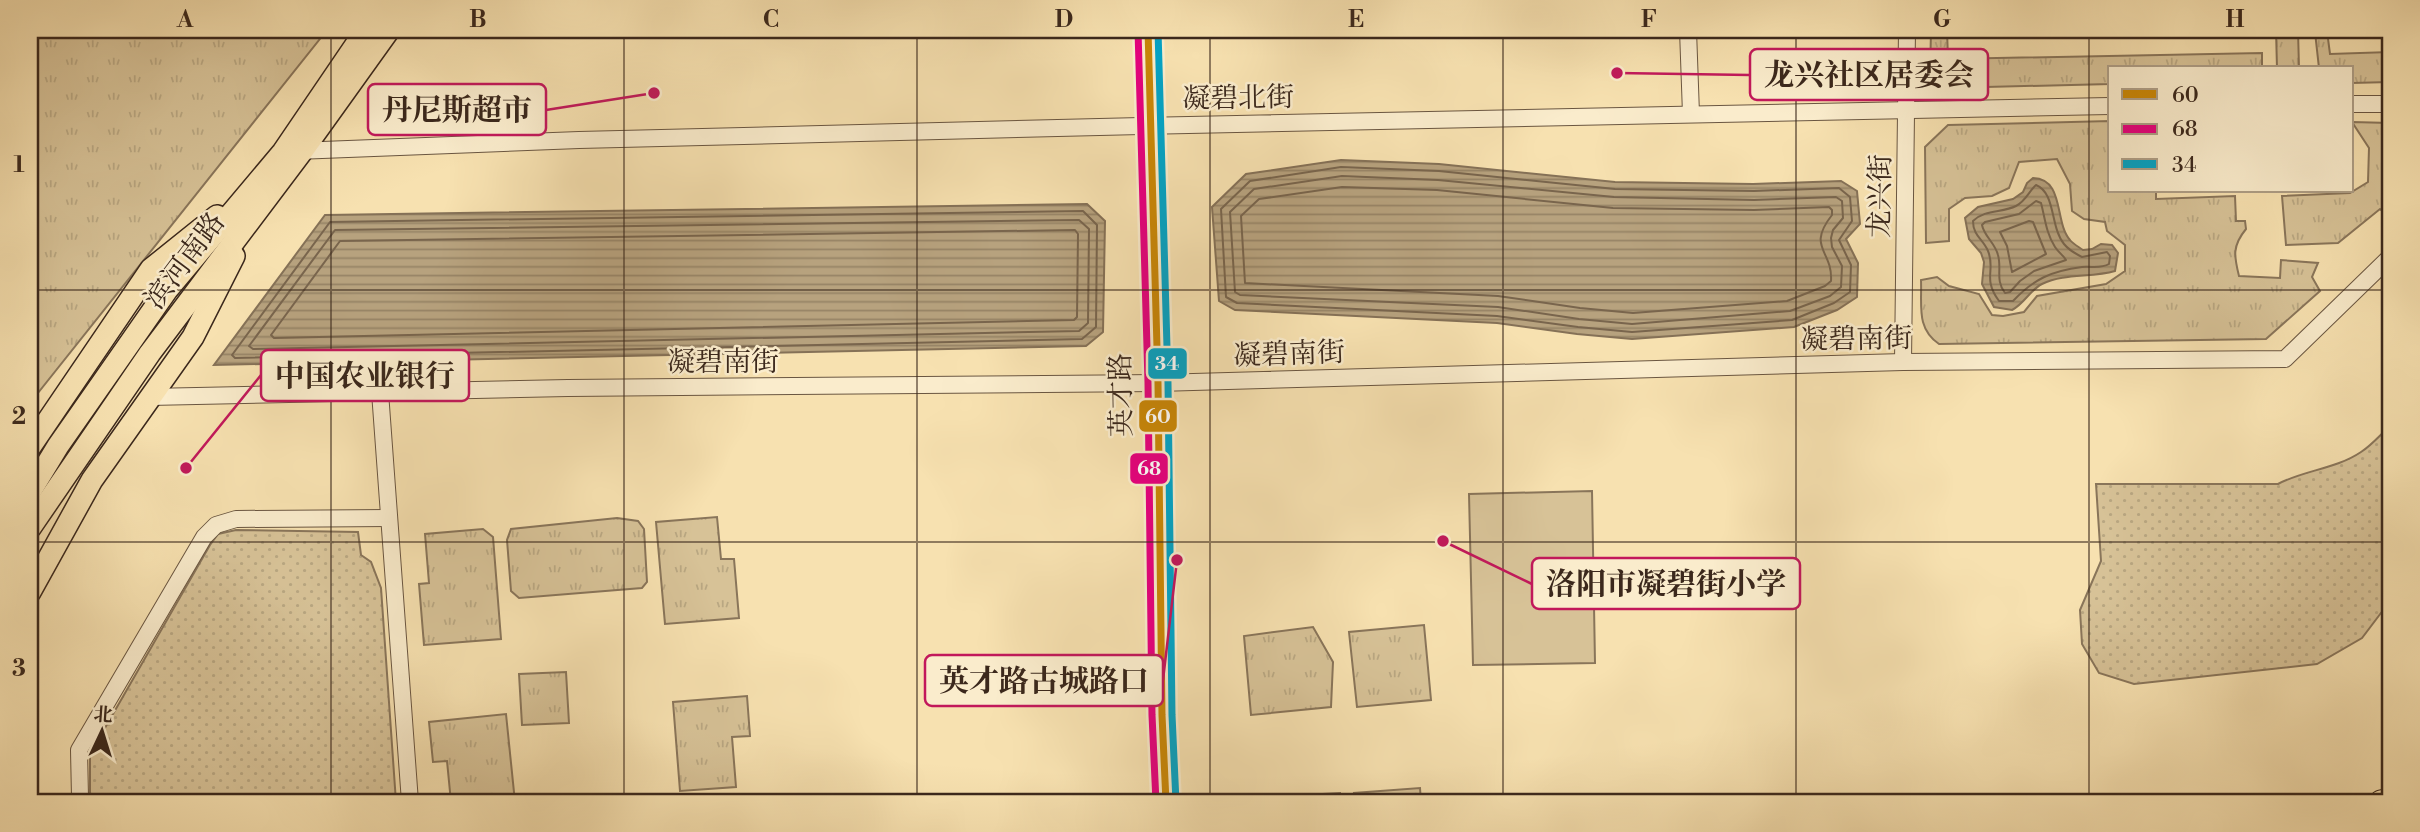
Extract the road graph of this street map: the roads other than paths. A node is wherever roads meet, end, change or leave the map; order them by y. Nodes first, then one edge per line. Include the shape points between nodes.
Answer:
1 (366, 30) edge
2 (389, 30) edge
3 (1138, 30) edge
4 (1148, 30) edge
5 (1688, 30) edge
6 (1907, 30) edge
7 (2354, 104) edge
8 (2390, 104) edge
9 (2108, 106) edge
10 (1906, 110) junction
11 (1691, 114) junction
12 (1146, 126) junction
13 (293, 151) junction
14 (262, 190) junction
15 (2390, 257) edge
16 (1903, 362) junction
17 (1153, 383) junction
18 (380, 392) junction
19 (149, 397) junction
20 (30, 447) edge
21 (30, 492) edge
22 (389, 518) junction
23 (30, 528) edge
24 (30, 592) edge
25 (2390, 800) edge
26 (85, 802) edge
27 (410, 802) edge
28 (1154, 802) edge
29 (1166, 802) edge
30 (2381, 802) edge

1 - 13 main road, 滨河南路
2 - 13 main road, 滨河南路
3 - 12 main road, 英才路
4 - 12 main road, 英才路
5 - 11 street
6 - 10 street, 龙兴街
7 - 8 street
9 - 10 street, 凝碧北街
10 - 11 street, 凝碧北街
10 - 16 street, 龙兴街
11 - 12 street, 凝碧北街
12 - 13 street, 凝碧北街
12 - 17 main road, 英才路
13 - 14 main road, 滨河南路
14 - 19 main road via 192,337
14 - 20 main road via 151,269
14 - 21 main road, 滨河南路 via 167,290
14 - 23 main road, 滨河南路
15 - 16 street, 凝碧南街 via 2284,359
16 - 17 street, 凝碧南街
17 - 18 street, 凝碧南街
17 - 28 main road, 英才路
17 - 29 main road, 英才路
18 - 19 street, 凝碧南街
18 - 22 street
19 - 24 main road via 92,480
22 - 26 street via 236,519 216,525 204,537 79,750 80,797
22 - 27 street
25 - 30 highway

